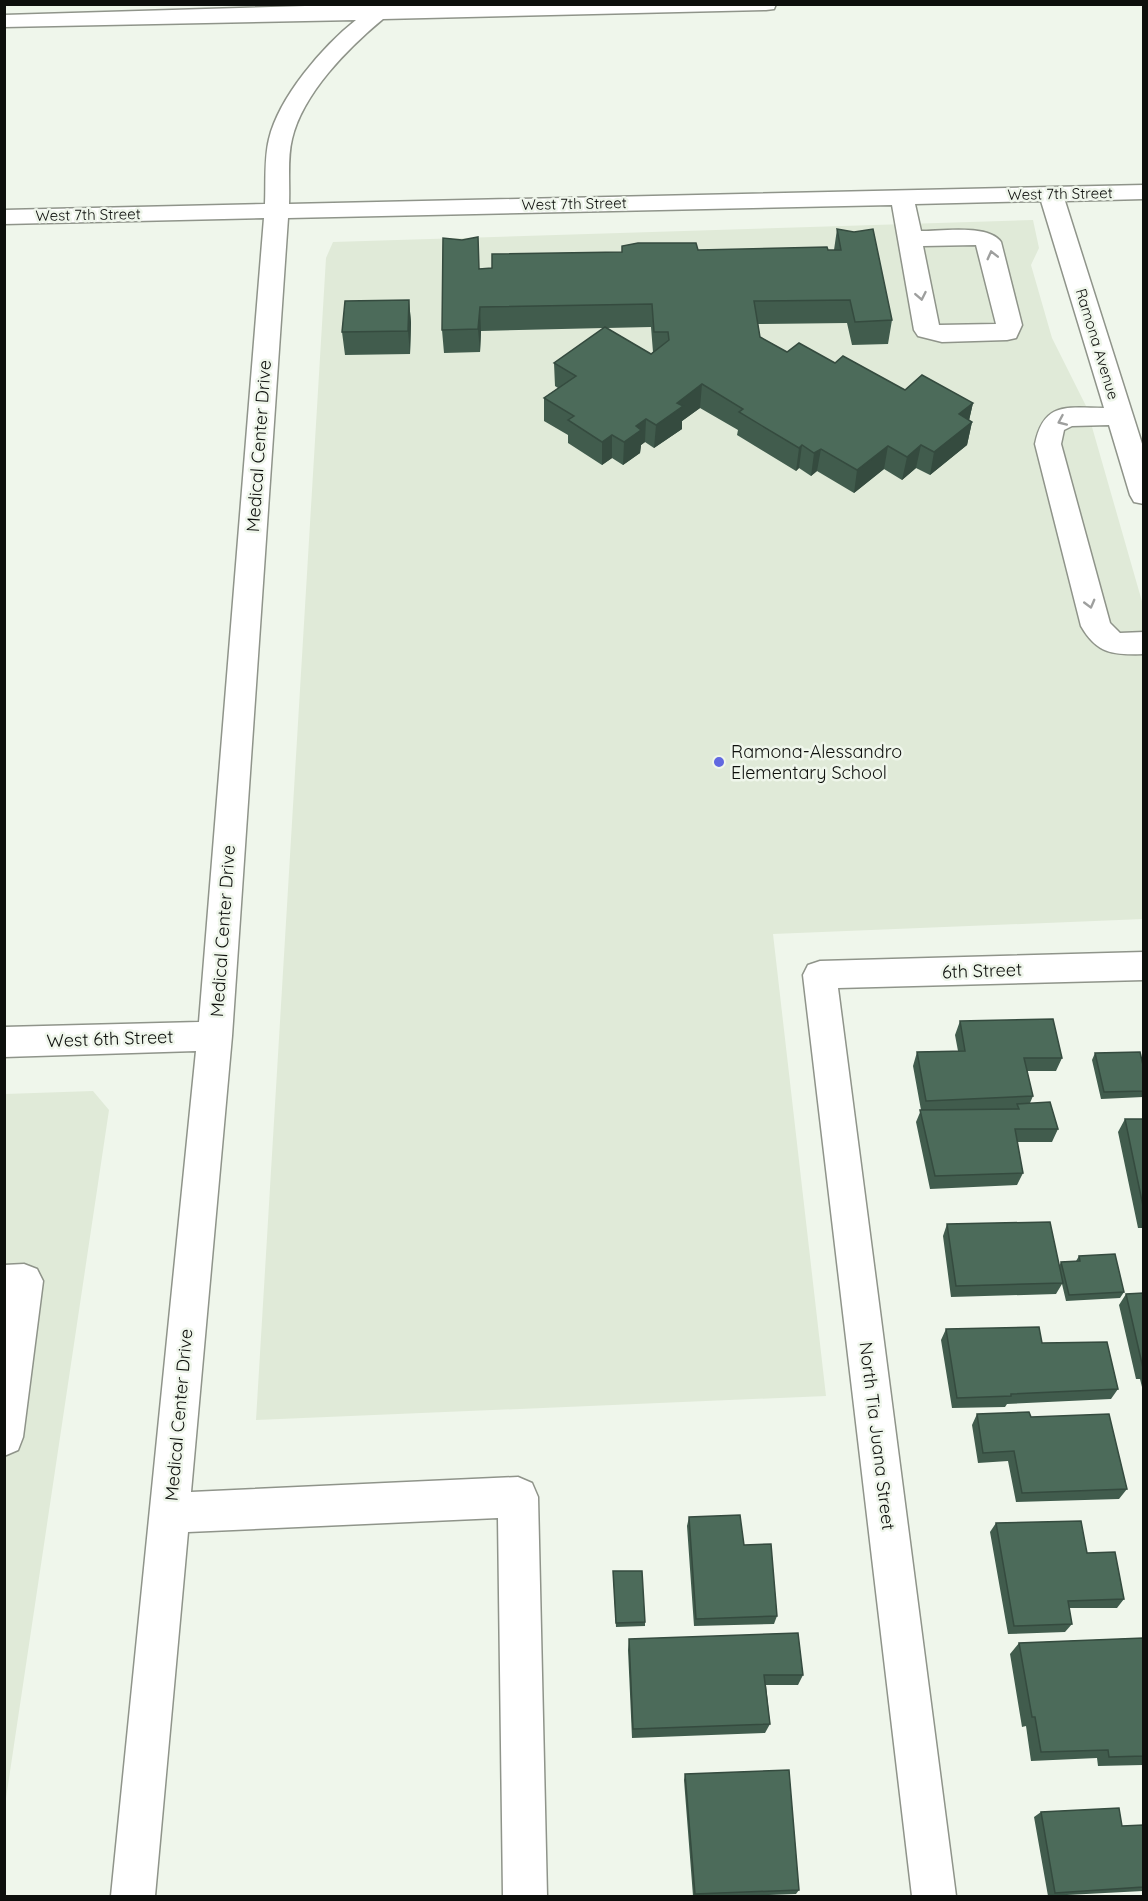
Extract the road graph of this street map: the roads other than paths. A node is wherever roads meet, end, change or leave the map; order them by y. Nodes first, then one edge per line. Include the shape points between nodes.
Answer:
1 (766, 4) edge
2 (383, 9) edge
3 (4, 21) edge
4 (1143, 192) edge
5 (1051, 194) junction
6 (902, 198) junction
7 (277, 211) junction
8 (4, 217) edge
9 (910, 239) junction
10 (1119, 416) junction
11 (1143, 495) edge
12 (1143, 643) edge
13 (1143, 966) edge
14 (820, 975) joint
15 (215, 1036) junction
16 (4, 1042) edge
17 (4, 1282) edge
18 (4, 1437) edge
19 (170, 1513) junction
20 (133, 1896) edge
21 (525, 1896) edge
22 (934, 1896) edge

1 - 2 street
2 - 3 street
2 - 7 street, Medical Center Drive via 343,41 298,96 280,139
4 - 5 street, West 7th Street
5 - 6 street, West 7th Street
5 - 10 street, Ramona Avenue
6 - 7 street, West 7th Street
6 - 9 street
7 - 8 street, West 7th Street
7 - 15 street, Medical Center Drive
9 -> 9 street via 927,330 942,334 1007,332 1009,325 989,242 980,238
10 - 11 street, Ramona Avenue
10 -> 12 street via 1066,417 1052,426 1048,444 1096,626 1104,639 1118,644
13 - 14 street, 6th Street
14 - 22 street, North Tia Juana Street
15 - 16 street, West 6th Street
15 - 19 street, Medical Center Drive
17 - 18 street via 24,1281
19 - 20 street, Medical Center Drive
19 - 21 street via 518,1497

